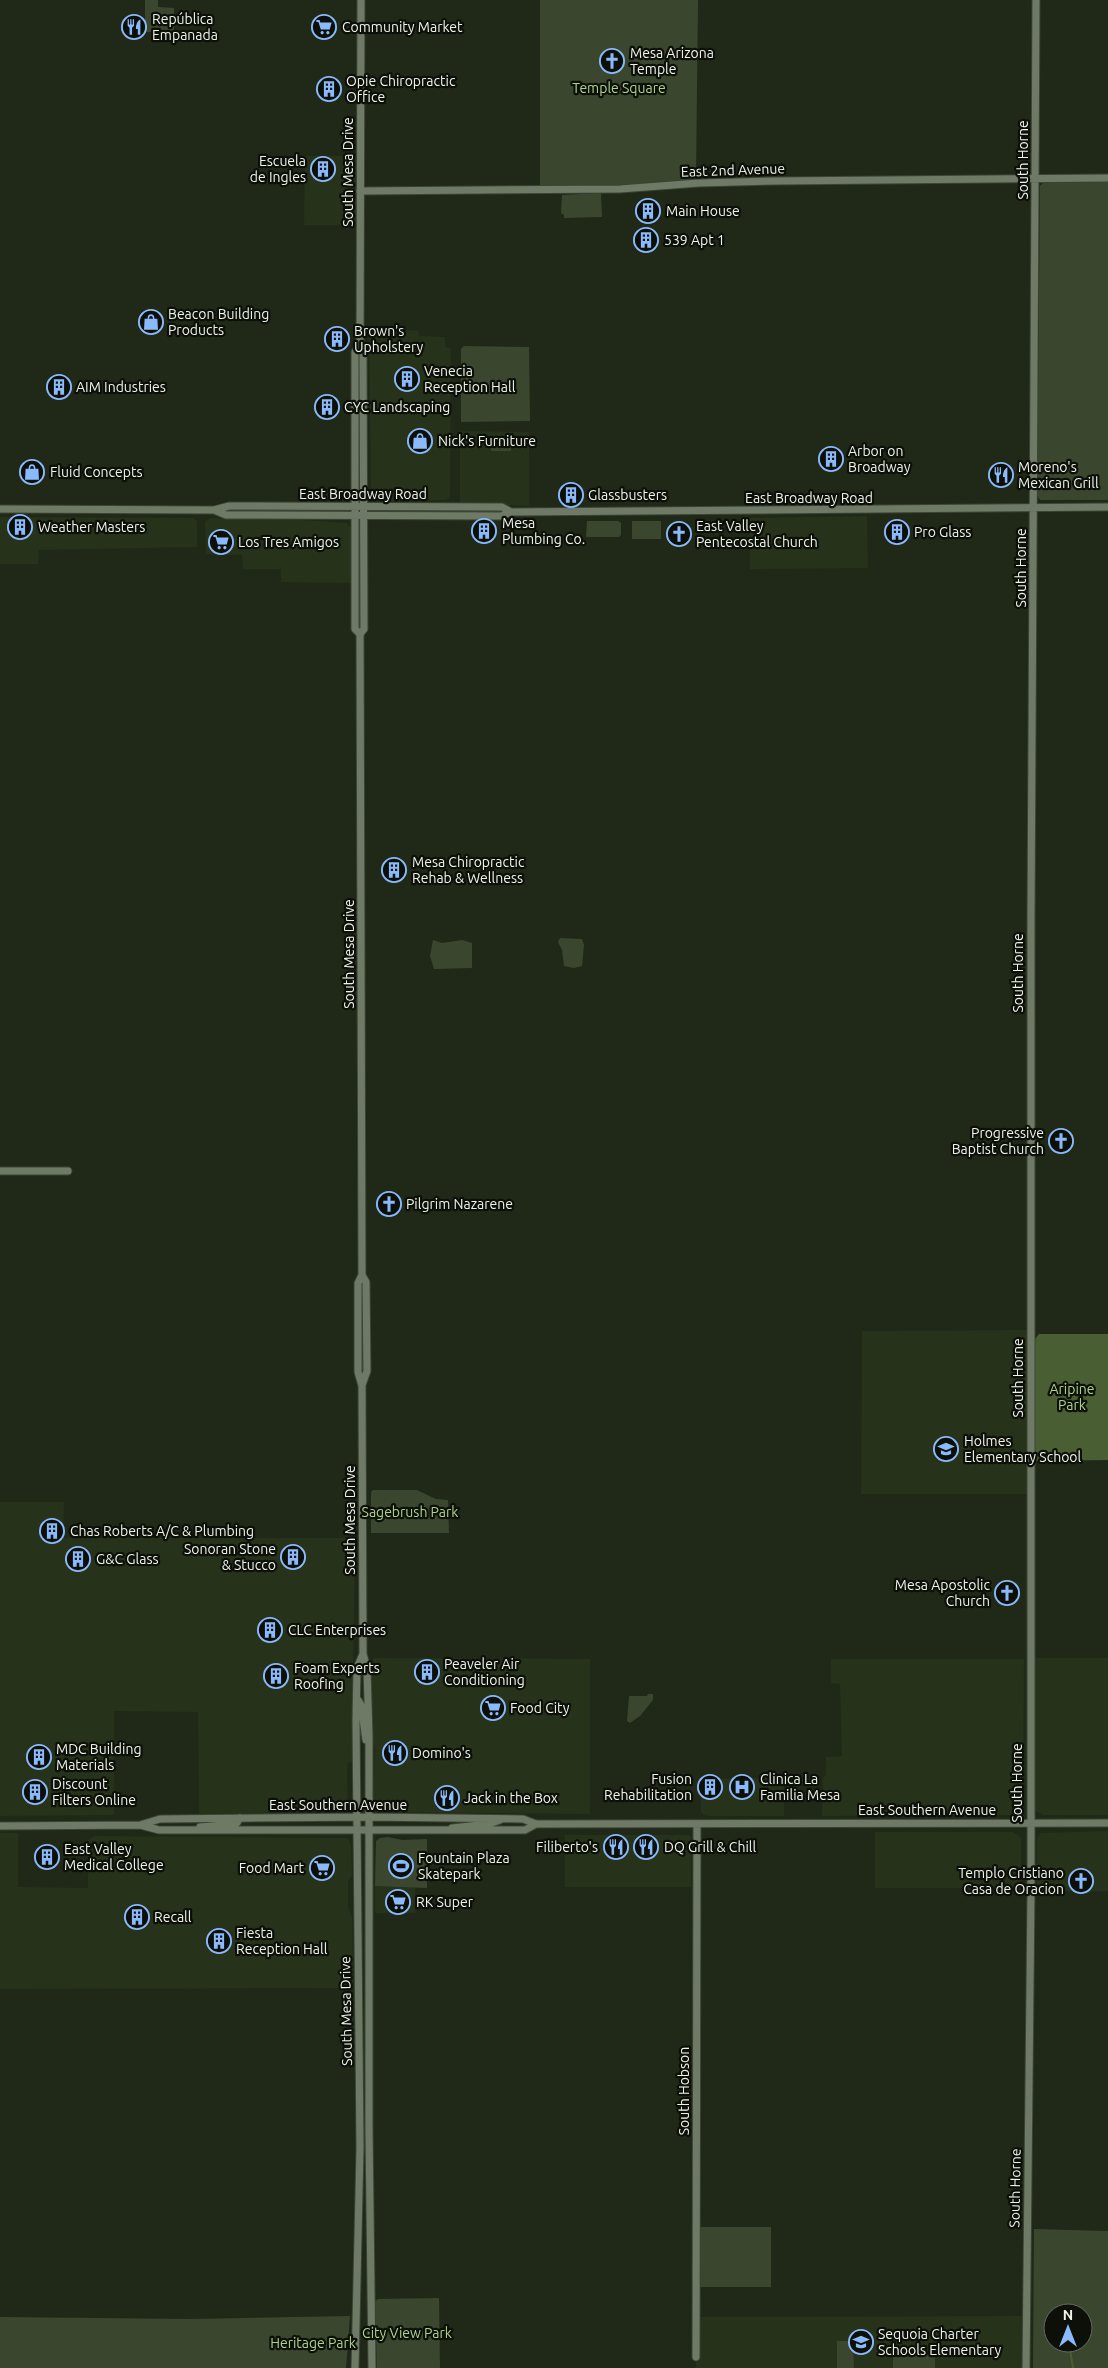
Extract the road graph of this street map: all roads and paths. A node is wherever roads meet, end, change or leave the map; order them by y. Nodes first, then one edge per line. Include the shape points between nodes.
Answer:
1 (361, 0) edge
2 (1036, 0) edge
3 (1035, 178) junction
4 (1108, 178) edge
5 (360, 191) junction
6 (360, 345) junction
7 (1108, 507) edge
8 (1034, 508) junction
9 (0, 509) edge
10 (355, 511) junction
11 (364, 511) junction
12 (360, 634) junction
13 (0, 1171) edge
14 (68, 1172) dead end
15 (363, 1654) junction
16 (357, 1697) junction
17 (369, 1747) junction
18 (357, 1817) junction
19 (369, 1817) junction
20 (240, 1818) junction
21 (504, 1819) junction
22 (1030, 1823) junction
23 (1108, 1823) edge
24 (536, 1824) junction
25 (697, 1824) junction
26 (140, 1825) junction
27 (0, 1826) edge
28 (188, 1831) junction
29 (448, 1831) junction
30 (357, 1832) junction
31 (370, 1832) junction
32 (696, 2357) dead end
33 (355, 2368) edge
34 (372, 2368) edge
35 (1026, 2368) edge

1 - 5 main road, South Mesa Drive
2 - 3 main road, South Horne
3 - 4 main road, East 2nd Avenue
3 - 5 main road, East 2nd Avenue via 699,183 620,190
3 - 8 main road, South Horne
5 - 6 main road, South Mesa Drive
6 - 10 main road, South Mesa Drive via 355,352
6 - 11 main road, South Mesa Drive via 363,352
7 - 8 main road, East Broadway Road
8 - 11 main road, East Broadway Road via 511,512 502,507
8 - 22 main road, South Horne
9 - 10 main road, East Broadway Road via 214,510 230,506
10 - 11 main road, East Broadway Road
10 - 12 main road, South Mesa Drive via 356,628
11 - 12 main road, South Mesa Drive via 364,629
12 - 15 main road, South Mesa Drive via 362,1274 366,1282 366,1371 362,1386
13 - 14 main road
15 - 16 main road, South Mesa Drive via 357,1668
15 - 17 main road, South Mesa Drive via 367,1668
16 - 17 main road
16 - 18 main road, South Mesa Drive
17 - 19 main road, South Mesa Drive
18 - 19 main road, East Southern Avenue
18 - 20 main road, East Southern Avenue
18 - 30 main road, South Mesa Drive
19 - 21 main road, East Southern Avenue
19 - 31 main road, South Mesa Drive
20 - 26 main road, East Southern Avenue via 160,1819
20 - 28 main road via 231,1826 195,1827
21 - 24 main road, East Southern Avenue via 523,1819
21 - 29 main road via 489,1824 454,1827
22 - 23 main road, East Southern Avenue
22 - 25 main road, East Southern Avenue
22 - 35 main road, South Horne
24 - 25 main road, East Southern Avenue
24 - 29 main road, East Southern Avenue via 525,1830
25 - 32 main road, South Hobson
26 - 27 main road, East Southern Avenue
26 - 28 main road, East Southern Avenue via 159,1830
28 - 30 main road, East Southern Avenue
29 - 31 main road, East Southern Avenue
30 - 31 main road, East Southern Avenue
30 - 33 main road, South Mesa Drive via 360,2148
31 - 34 main road, South Mesa Drive

